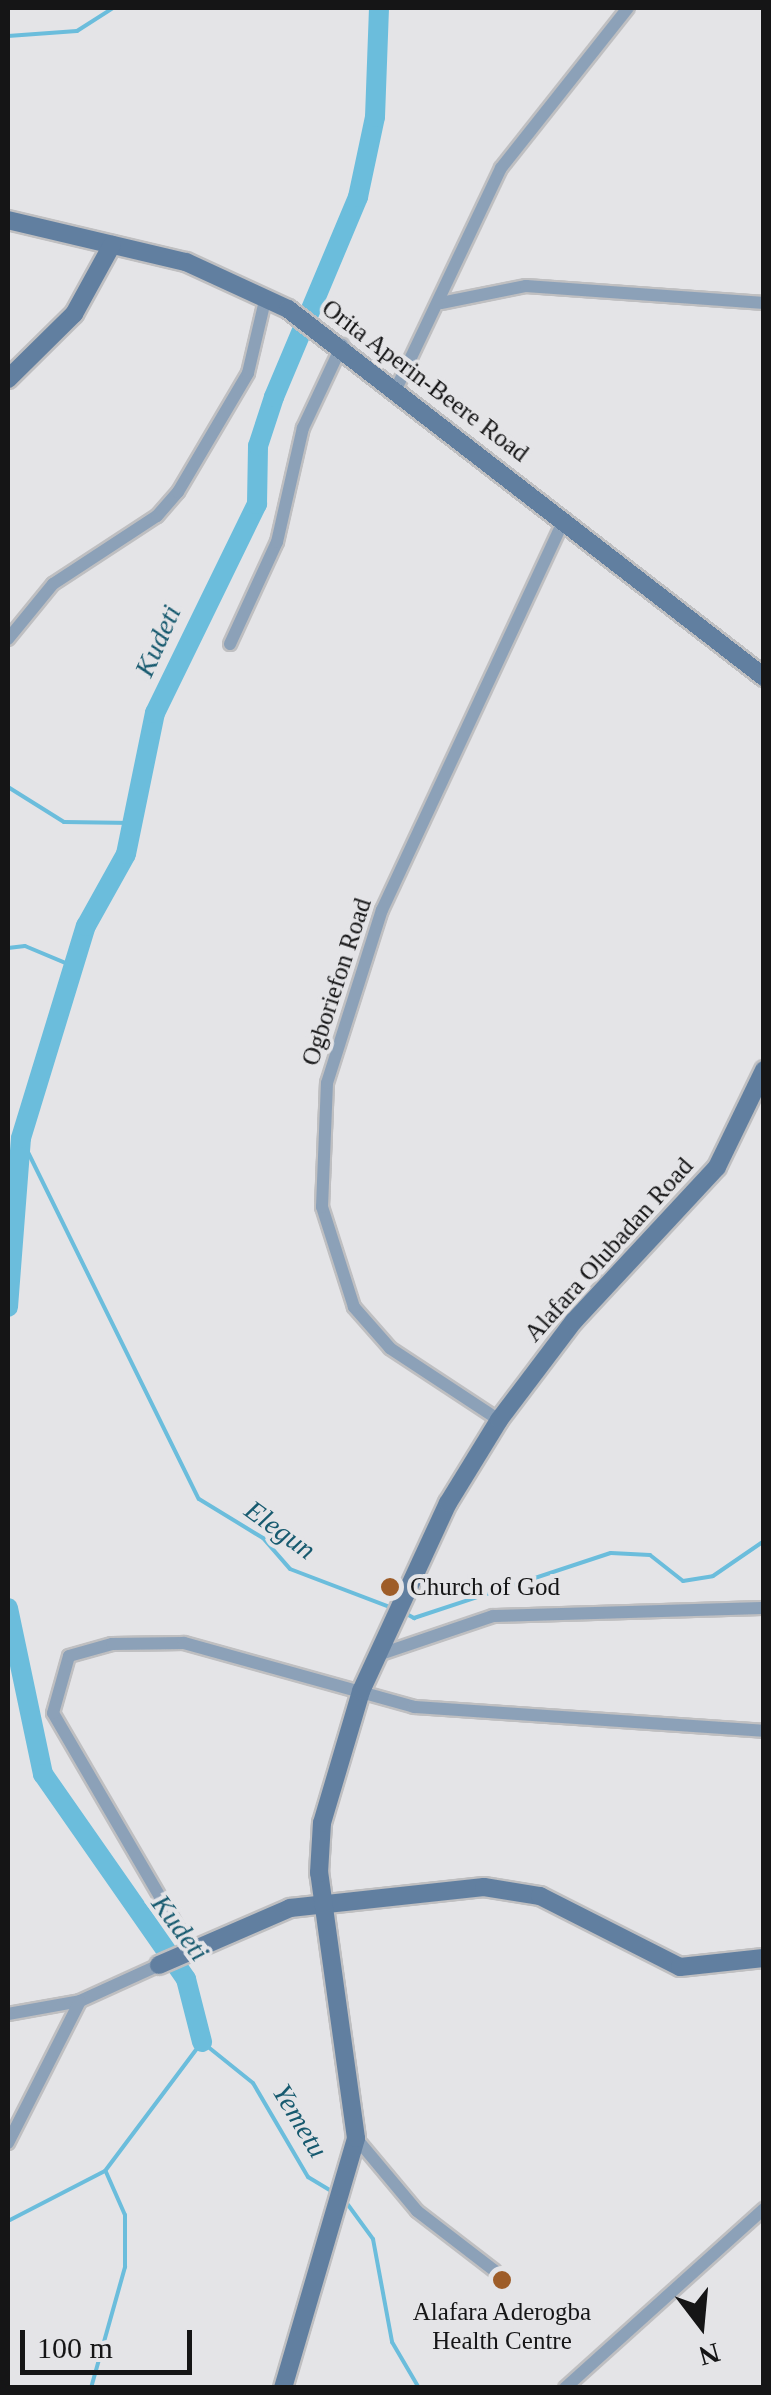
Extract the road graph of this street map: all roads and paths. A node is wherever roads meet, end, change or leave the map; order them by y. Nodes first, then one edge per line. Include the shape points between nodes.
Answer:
1 (628, 8) edge
2 (8, 220) edge
3 (112, 245) junction
4 (266, 296) junction
5 (440, 302) junction
6 (764, 302) edge
7 (342, 345) junction
8 (8, 379) edge
9 (397, 387) junction
10 (564, 518) junction
11 (8, 638) edge
12 (230, 644) dead end
13 (764, 677) edge
14 (764, 1070) edge
15 (499, 1420) junction
16 (764, 1608) edge
17 (378, 1655) junction
18 (361, 1691) junction
19 (764, 1731) edge
20 (320, 1901) junction
21 (185, 1952) junction
22 (764, 1958) edge
23 (159, 1965) joint
24 (80, 2000) junction
25 (8, 2014) edge
26 (356, 2138) junction
27 (8, 2143) edge
28 (764, 2210) edge
29 (495, 2271) dead end
30 (283, 2388) edge
31 (565, 2388) edge

1 - 5 street via 500,168
2 - 3 street, Orita Aperin-Beere Road
3 - 4 street, Orita Aperin-Beere Road via 186,262
3 - 8 street via 74,314
4 - 7 street, Orita Aperin-Beere Road
4 - 11 street via 248,373 178,492 54,584
5 - 6 street via 526,286
5 - 9 street
7 - 9 street, Orita Aperin-Beere Road
7 - 12 street via 303,428 277,542
9 - 10 street, Orita Aperin-Beere Road
10 - 13 street, Orita Aperin-Beere Road
10 - 15 street, Ogboriefon Road via 382,910 327,1083 324,1222 354,1306 390,1348
14 - 15 street, Alafara Olubadan Road via 717,1167 574,1321
15 - 17 street, Alafara Olubadan Road via 448,1503
16 - 17 street via 494,1616
17 - 18 street, Alafara Olubadan Road
18 - 19 street via 414,1707
18 - 20 street, Alafara Olubadan Road via 322,1823
18 - 21 street via 184,1642 112,1644 58,1668 53,1714 70,1756
20 - 21 street
20 - 22 street via 517,1890 680,1967
20 - 26 street, Alafara Olubadan Road
21 - 23 street
23 - 24 street
24 - 25 street
24 - 27 street
26 - 29 street via 417,2211
26 - 30 street, Alafara Olubadan Road via 335,2234
28 - 31 street

